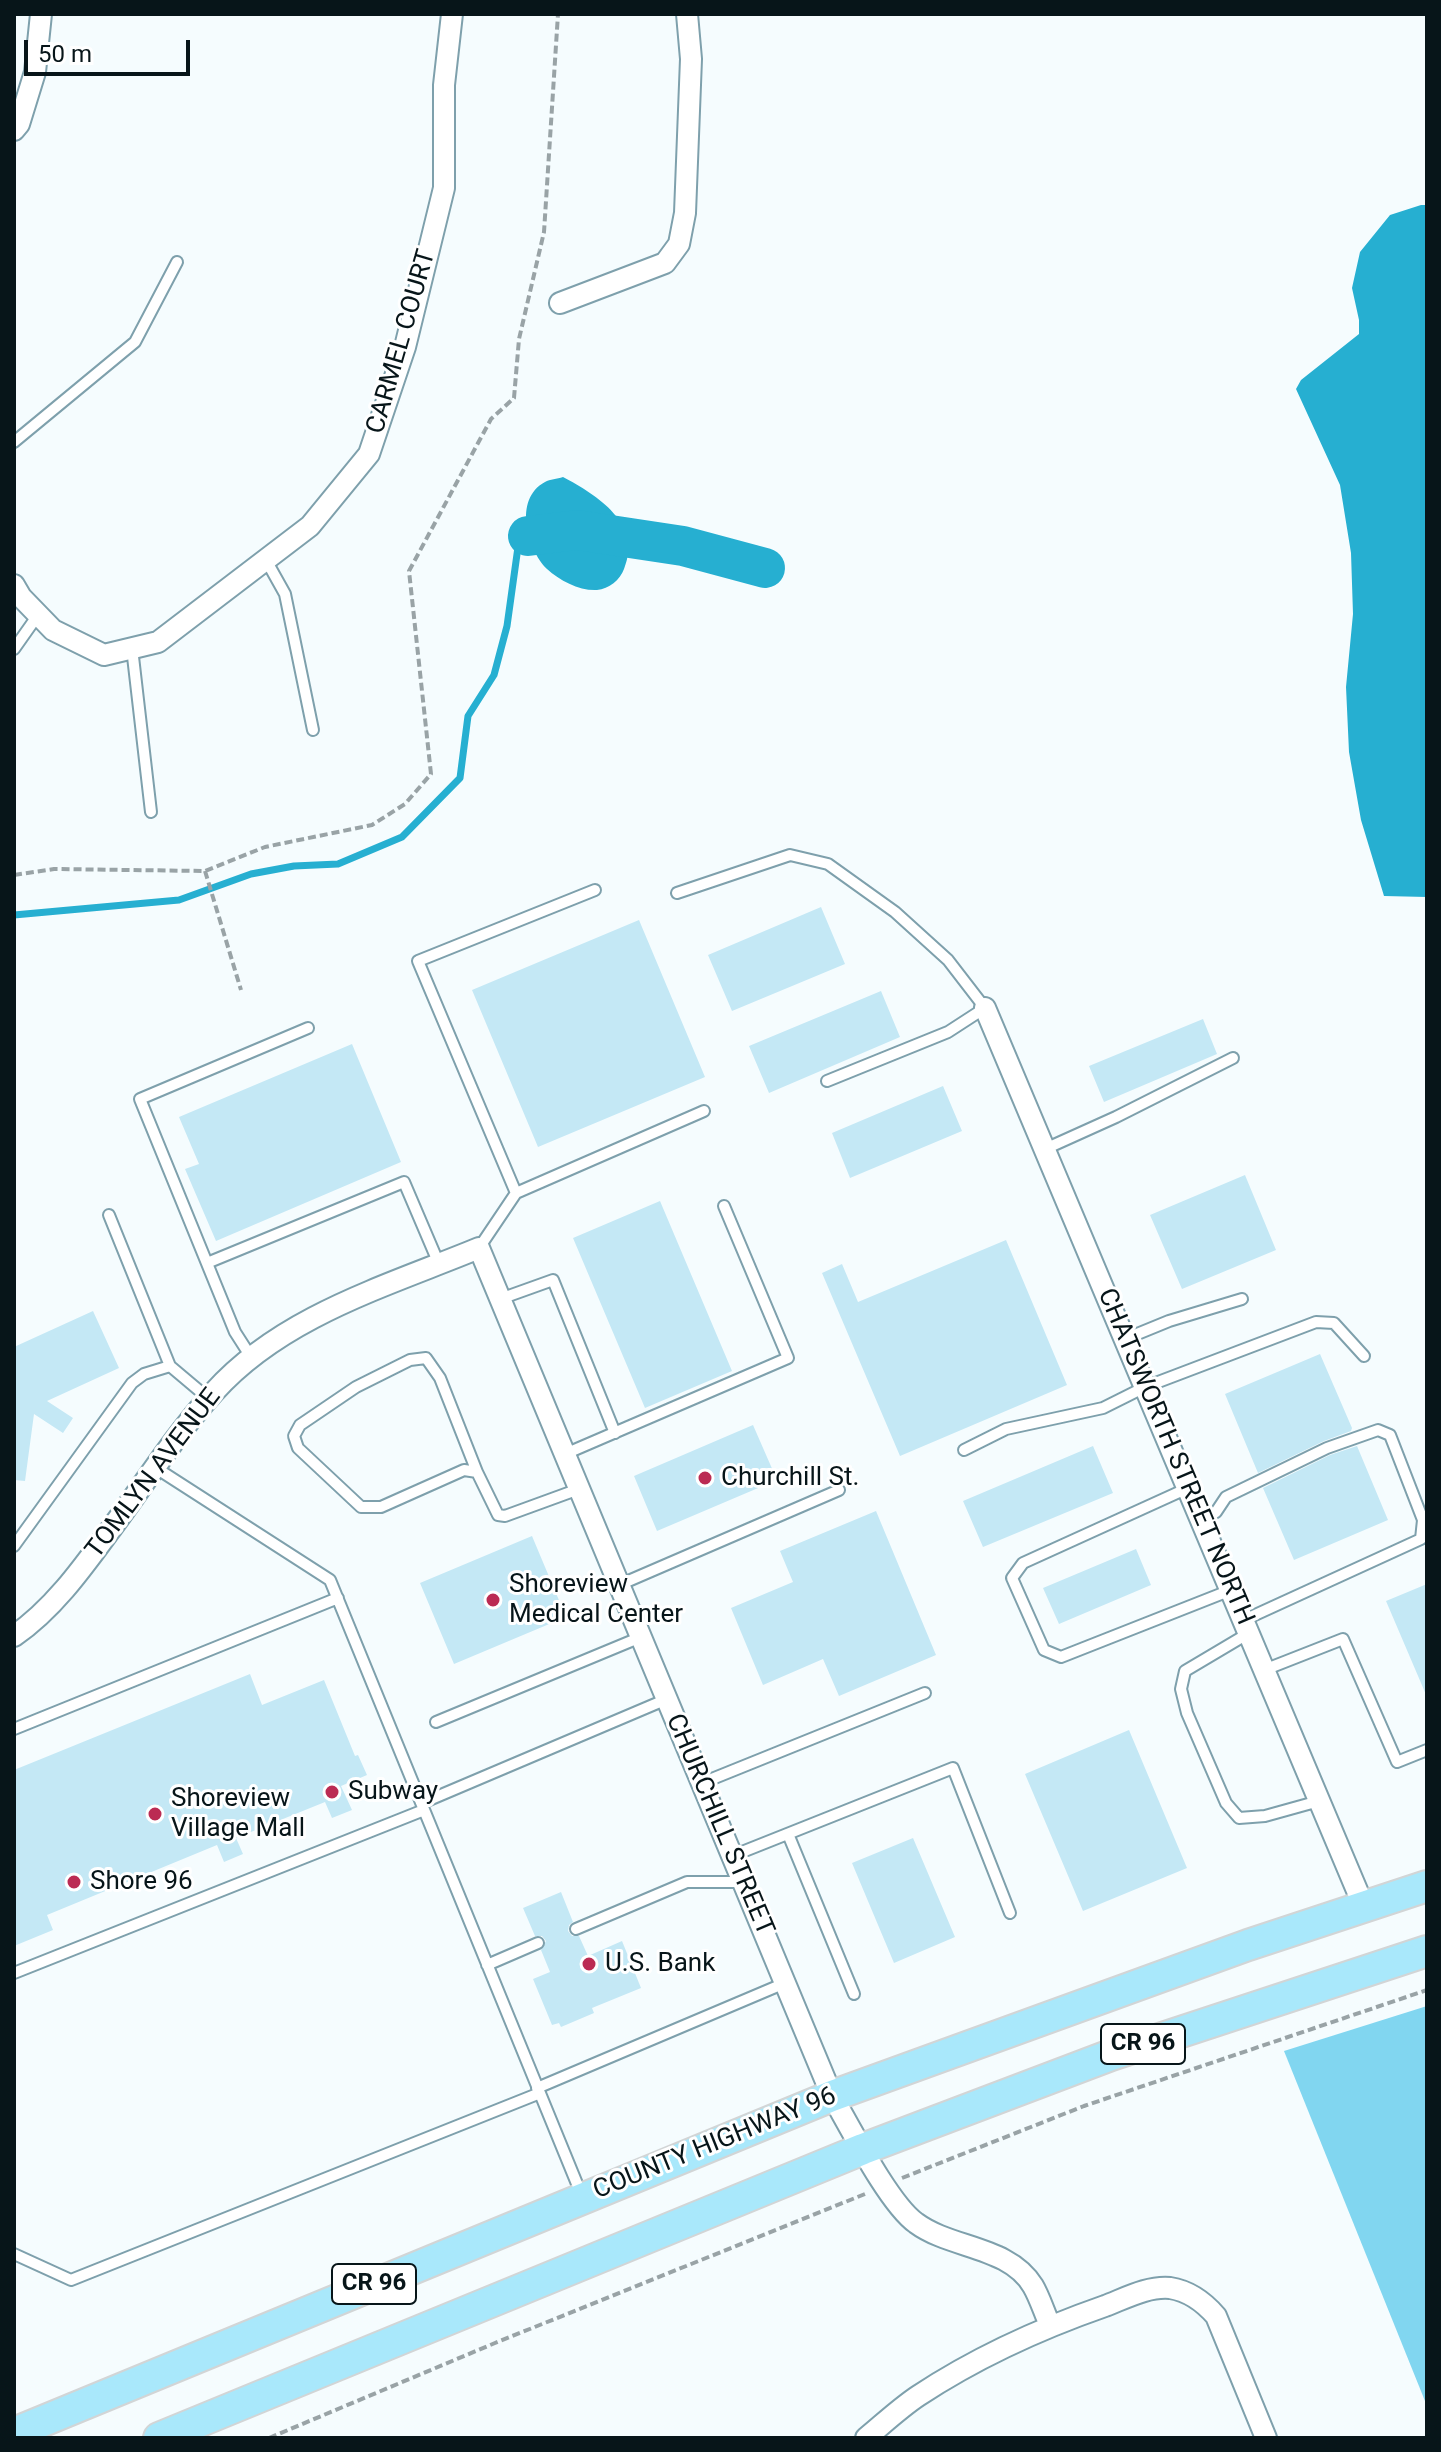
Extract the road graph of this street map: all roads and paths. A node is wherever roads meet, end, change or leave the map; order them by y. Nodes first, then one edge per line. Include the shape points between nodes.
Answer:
1 (41, 14) edge
2 (452, 14) edge
3 (558, 14) edge
4 (687, 14) edge
5 (14, 130) edge
6 (177, 262) dead end
7 (560, 303) dead end
8 (14, 442) edge
9 (266, 560) junction
10 (14, 585) edge
11 (38, 615) junction
12 (132, 648) junction
13 (14, 649) edge
14 (313, 730) dead end
15 (151, 812) dead end
16 (205, 871) junction
17 (14, 875) edge
18 (595, 890) dead end
19 (677, 893) dead end
20 (241, 990) dead end
21 (985, 1008) junction
22 (308, 1028) dead end
23 (1233, 1058) dead end
24 (827, 1081) dead end
25 (704, 1111) dead end
26 (1045, 1149) junction
27 (516, 1193) junction
28 (724, 1206) dead end
29 (109, 1215) dead end
30 (479, 1248) junction
31 (207, 1263) junction
32 (439, 1264) junction
33 (500, 1299) junction
34 (1242, 1299) dead end
35 (1125, 1339) junction
36 (1364, 1356) dead end
37 (251, 1357) junction
38 (170, 1366) junction
39 (1145, 1387) junction
40 (208, 1398) junction
41 (615, 1433) junction
42 (964, 1450) dead end
43 (565, 1454) junction
44 (156, 1468) junction
45 (477, 1472) junction
46 (1188, 1488) junction
47 (579, 1489) junction
48 (839, 1490) dead end
49 (1201, 1520) junction
50 (14, 1546) edge
51 (619, 1585) junction
52 (1231, 1590) junction
53 (338, 1598) junction
54 (1246, 1627) junction
55 (14, 1636) edge
56 (641, 1637) junction
57 (1264, 1670) junction
58 (925, 1693) dead end
59 (667, 1699) junction
60 (436, 1722) dead end
61 (14, 1729) edge
62 (1427, 1750) edge
63 (702, 1783) junction
64 (1319, 1801) junction
65 (423, 1806) junction
66 (788, 1834) junction
67 (732, 1856) junction
68 (743, 1882) junction
69 (1427, 1886) edge
70 (1364, 1907) junction
71 (1010, 1913) dead end
72 (576, 1929) dead end
73 (538, 1943) dead end
74 (1427, 1951) edge
75 (487, 1965) junction
76 (14, 1973) edge
77 (785, 1983) junction
78 (1427, 1990) edge
79 (854, 1994) dead end
80 (538, 2090) junction
81 (832, 2096) junction
82 (863, 2149) junction
83 (905, 2177) dead end
84 (866, 2194) dead end
85 (583, 2198) junction
86 (14, 2254) edge
87 (1050, 2325) junction
88 (14, 2433) edge
89 (175, 2435) edge
90 (269, 2438) edge
91 (866, 2438) edge
92 (1266, 2438) edge

1 - 5 street via 35,72
2 - 9 street, CARMEL COURT via 444,85 444,188 405,347 369,454 310,526
3 - 16 path via 544,232 519,339 514,398 491,419 409,571 431,774 405,804 372,825 265,847
4 - 7 street via 691,59 679,244 665,263
6 - 8 lane via 135,342
9 - 12 street, CARMEL COURT via 158,642
9 - 14 lane via 285,594
10 - 11 street, CARMEL COURT
11 - 12 street, CARMEL COURT via 53,630 104,655
11 - 13 lane
12 - 15 lane
16 - 17 path via 54,869
16 - 20 path
18 - 27 lane via 418,961
19 - 21 lane via 790,855 828,864 895,912 948,960
21 - 24 lane via 948,1032
21 - 26 street, CHATSWORTH STREET NORTH
22 - 31 lane via 140,1099
23 - 26 lane
25 - 27 lane
26 - 35 street, CHATSWORTH STREET NORTH
27 - 30 lane
28 - 41 lane via 788,1358
29 - 38 lane
30 - 32 street, TOMLYN AVENUE
30 - 33 street, CHURCHILL STREET
31 - 32 lane via 404,1182
31 - 37 lane
32 - 37 street, TOMLYN AVENUE via 338,1306
33 - 41 lane via 553,1280
33 - 43 street, CHURCHILL STREET
34 - 35 lane
35 - 39 street, CHATSWORTH STREET NORTH
36 - 39 lane via 1334,1323 1316,1322
37 - 40 street, TOMLYN AVENUE
38 - 40 lane
38 - 50 lane via 132,1383
39 - 42 lane via 1103,1408 1006,1429
39 - 46 street, CHATSWORTH STREET NORTH
40 - 44 street, TOMLYN AVENUE
41 - 43 lane
43 - 47 street, CHURCHILL STREET
44 - 53 lane via 330,1580
44 - 55 street, TOMLYN AVENUE via 89,1560
45 - 45 lane via 464,1470 381,1507 361,1507 298,1448 294,1436 300,1425 356,1387 410,1360 426,1358 440,1378
45 - 47 lane via 498,1515
46 - 49 street, CHATSWORTH STREET NORTH
46 - 52 lane via 1023,1563 1012,1578 1044,1650 1061,1657
47 - 51 street, CHURCHILL STREET
48 - 51 lane
49 - 52 street, CHATSWORTH STREET NORTH
49 - 54 lane via 1216,1512 1226,1497 1327,1448 1378,1430 1390,1435 1423,1520 1421,1539
51 - 56 street, CHURCHILL STREET
52 - 54 street, CHATSWORTH STREET NORTH
53 - 61 lane
53 - 65 lane
54 - 57 street, CHATSWORTH STREET NORTH
54 - 64 lane via 1185,1671 1181,1689 1187,1713 1226,1803 1239,1818
56 - 59 street, CHURCHILL STREET
56 - 60 lane
57 - 62 lane via 1343,1639 1397,1762
57 - 64 street, CHATSWORTH STREET NORTH
58 - 63 lane
59 - 63 street, CHURCHILL STREET
59 - 65 lane
63 - 67 street, CHURCHILL STREET
64 - 70 street, CHATSWORTH STREET NORTH
65 - 75 lane
65 - 76 lane
66 - 67 lane
66 - 71 lane via 953,1768
66 - 79 lane
67 - 68 street, CHURCHILL STREET
68 - 72 lane via 687,1882
68 - 77 street, CHURCHILL STREET
69 - 70 main road, COUNTY HIGHWAY 96 / CR 96
70 - 81 main road, COUNTY HIGHWAY 96 / CR 96
73 - 75 lane
74 - 82 main road, CR 96 via 1111,2055
75 - 80 lane
77 - 80 lane
77 - 81 street, CHURCHILL STREET
78 - 83 path via 1084,2106
80 - 85 lane
80 - 86 lane via 71,2280
81 - 82 street, CHURCHILL STREET
81 - 85 main road, COUNTY HIGHWAY 96 / CR 96
82 - 87 street, CHURCHILL STREET via 915,2223 1006,2260 1032,2284
82 - 89 main road, CR 96
84 - 90 path
85 - 88 main road, COUNTY HIGHWAY 96 / CR 96
87 - 91 street via 988,2354 917,2397
87 - 92 street via 1148,2290 1188,2293 1216,2316

